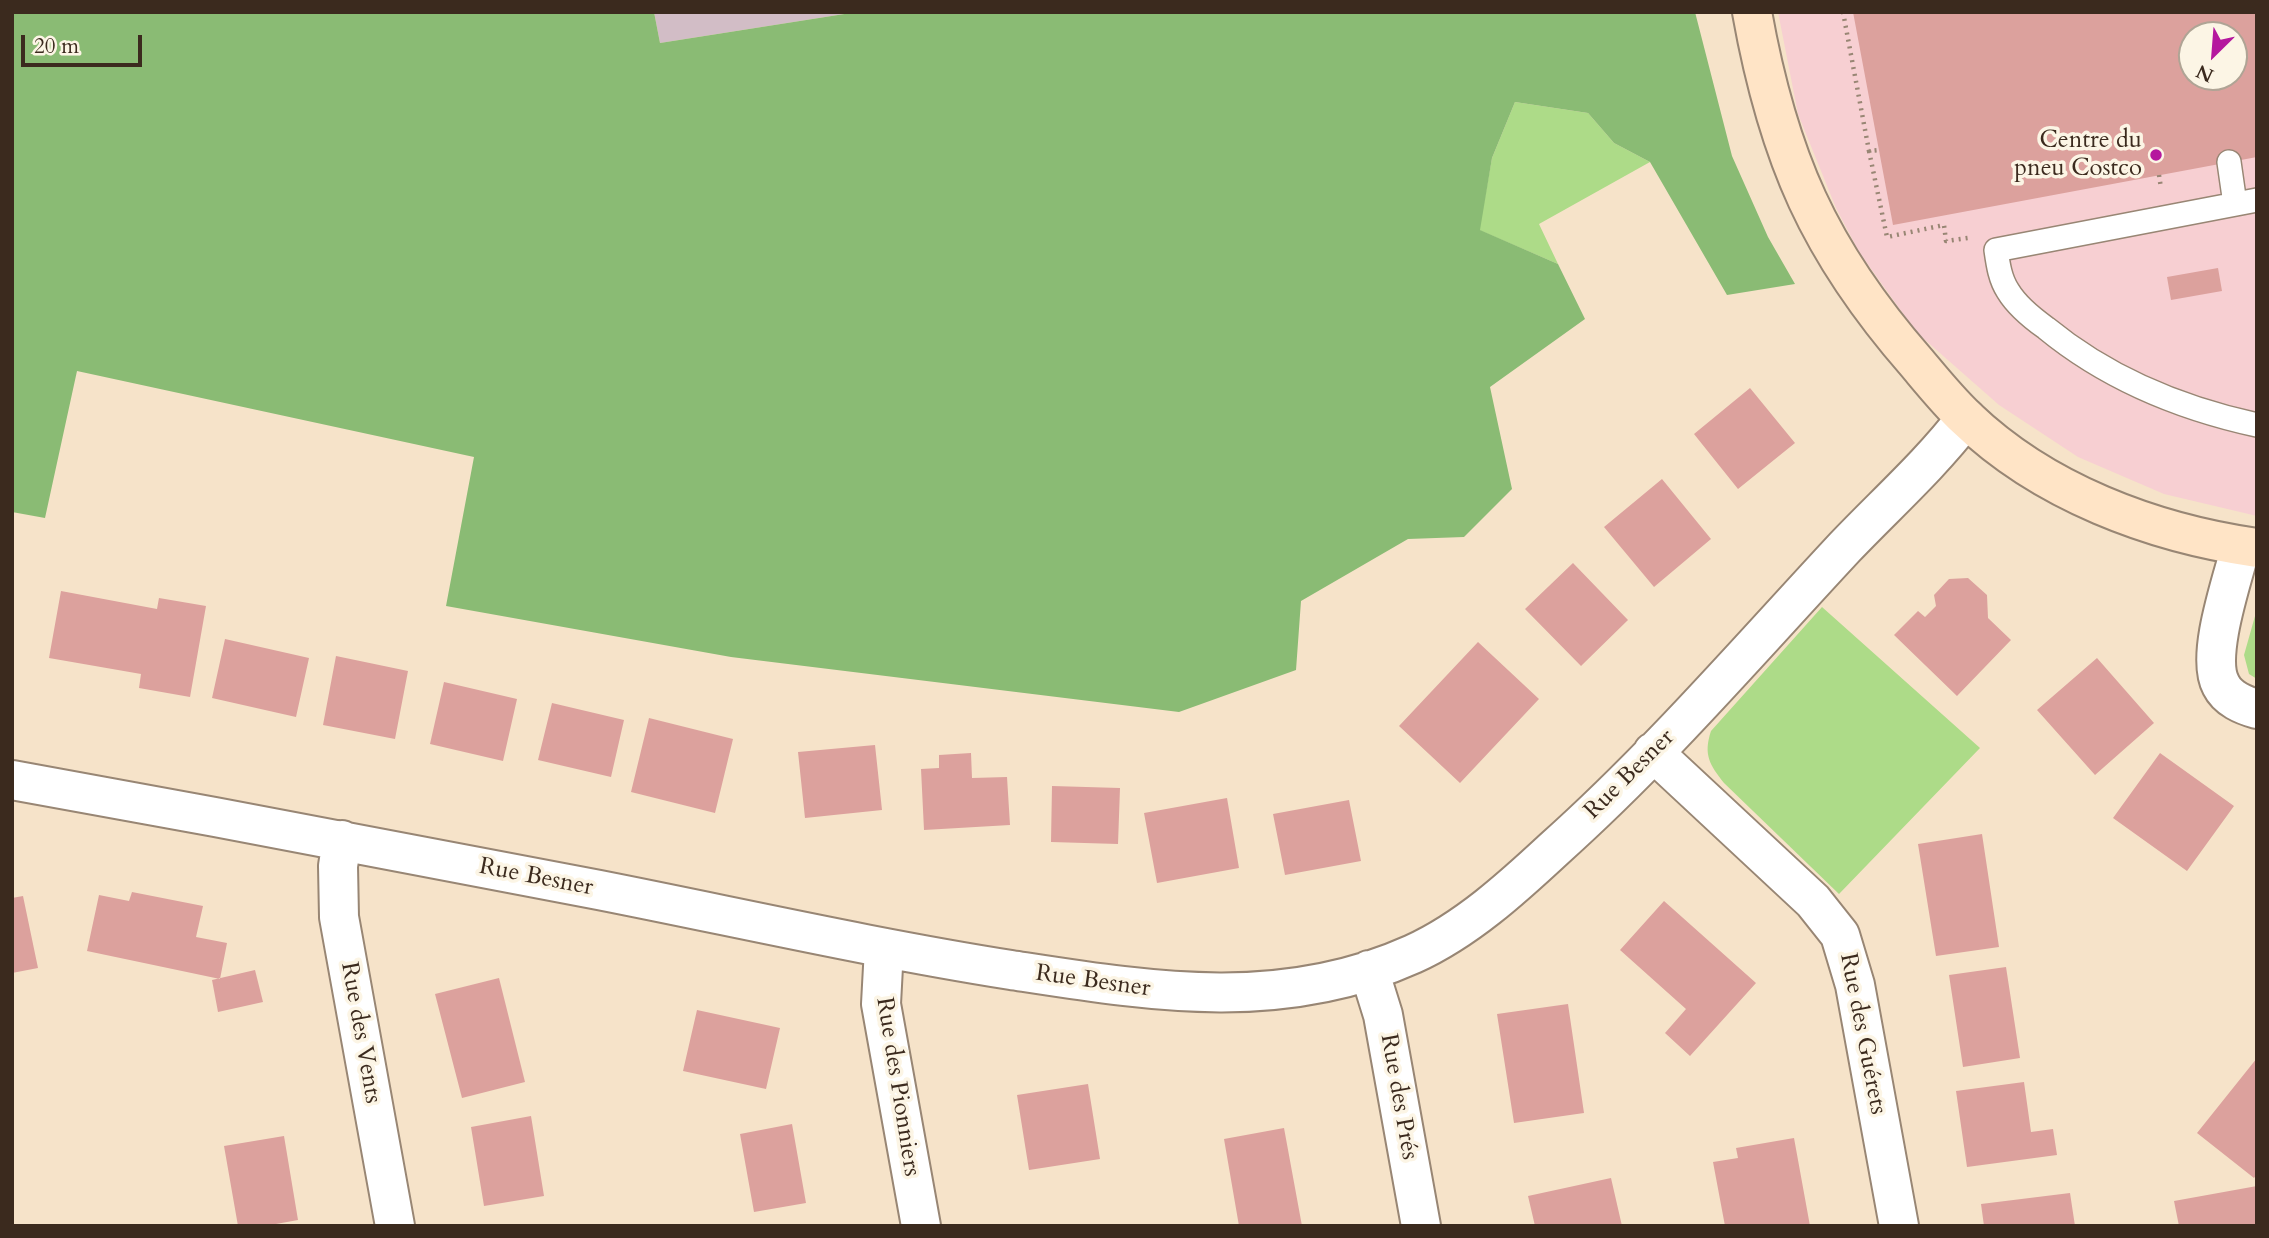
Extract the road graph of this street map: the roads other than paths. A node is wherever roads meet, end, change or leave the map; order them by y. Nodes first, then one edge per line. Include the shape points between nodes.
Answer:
1 (1752, 12) edge
2 (2228, 162) dead end
3 (2246, 202) edge
4 (1966, 418) junction
5 (2257, 425) edge
6 (2249, 547) edge
7 (2257, 709) edge
8 (1653, 752) junction
9 (12, 780) edge
10 (342, 840) junction
11 (884, 948) junction
12 (1369, 970) junction
13 (395, 1226) edge
14 (920, 1226) edge
15 (1421, 1226) edge
16 (1899, 1226) edge

1 - 4 street via 1783,142 1824,236 1888,331
2 - 3 lane
3 - 5 lane via 1996,250 2004,283 2014,300 2099,368 2169,400
4 - 6 street via 2022,463 2109,509 2178,533
4 - 8 street, Rue Besner via 1932,461
6 - 7 street via 2220,634 2217,673 2228,694
8 - 12 street, Rue Besner via 1503,895 1433,944
8 - 16 street, Rue des Guérets via 1813,901 1840,935 1855,985
9 - 10 street, Rue Besner
10 - 11 street, Rue Besner
10 - 13 street, Rue des Vents via 339,917
11 - 12 street, Rue Besner via 1180,993 1270,991
11 - 14 street, Rue des Pionniers via 881,1004
12 - 15 street, Rue des Prés via 1382,1016

